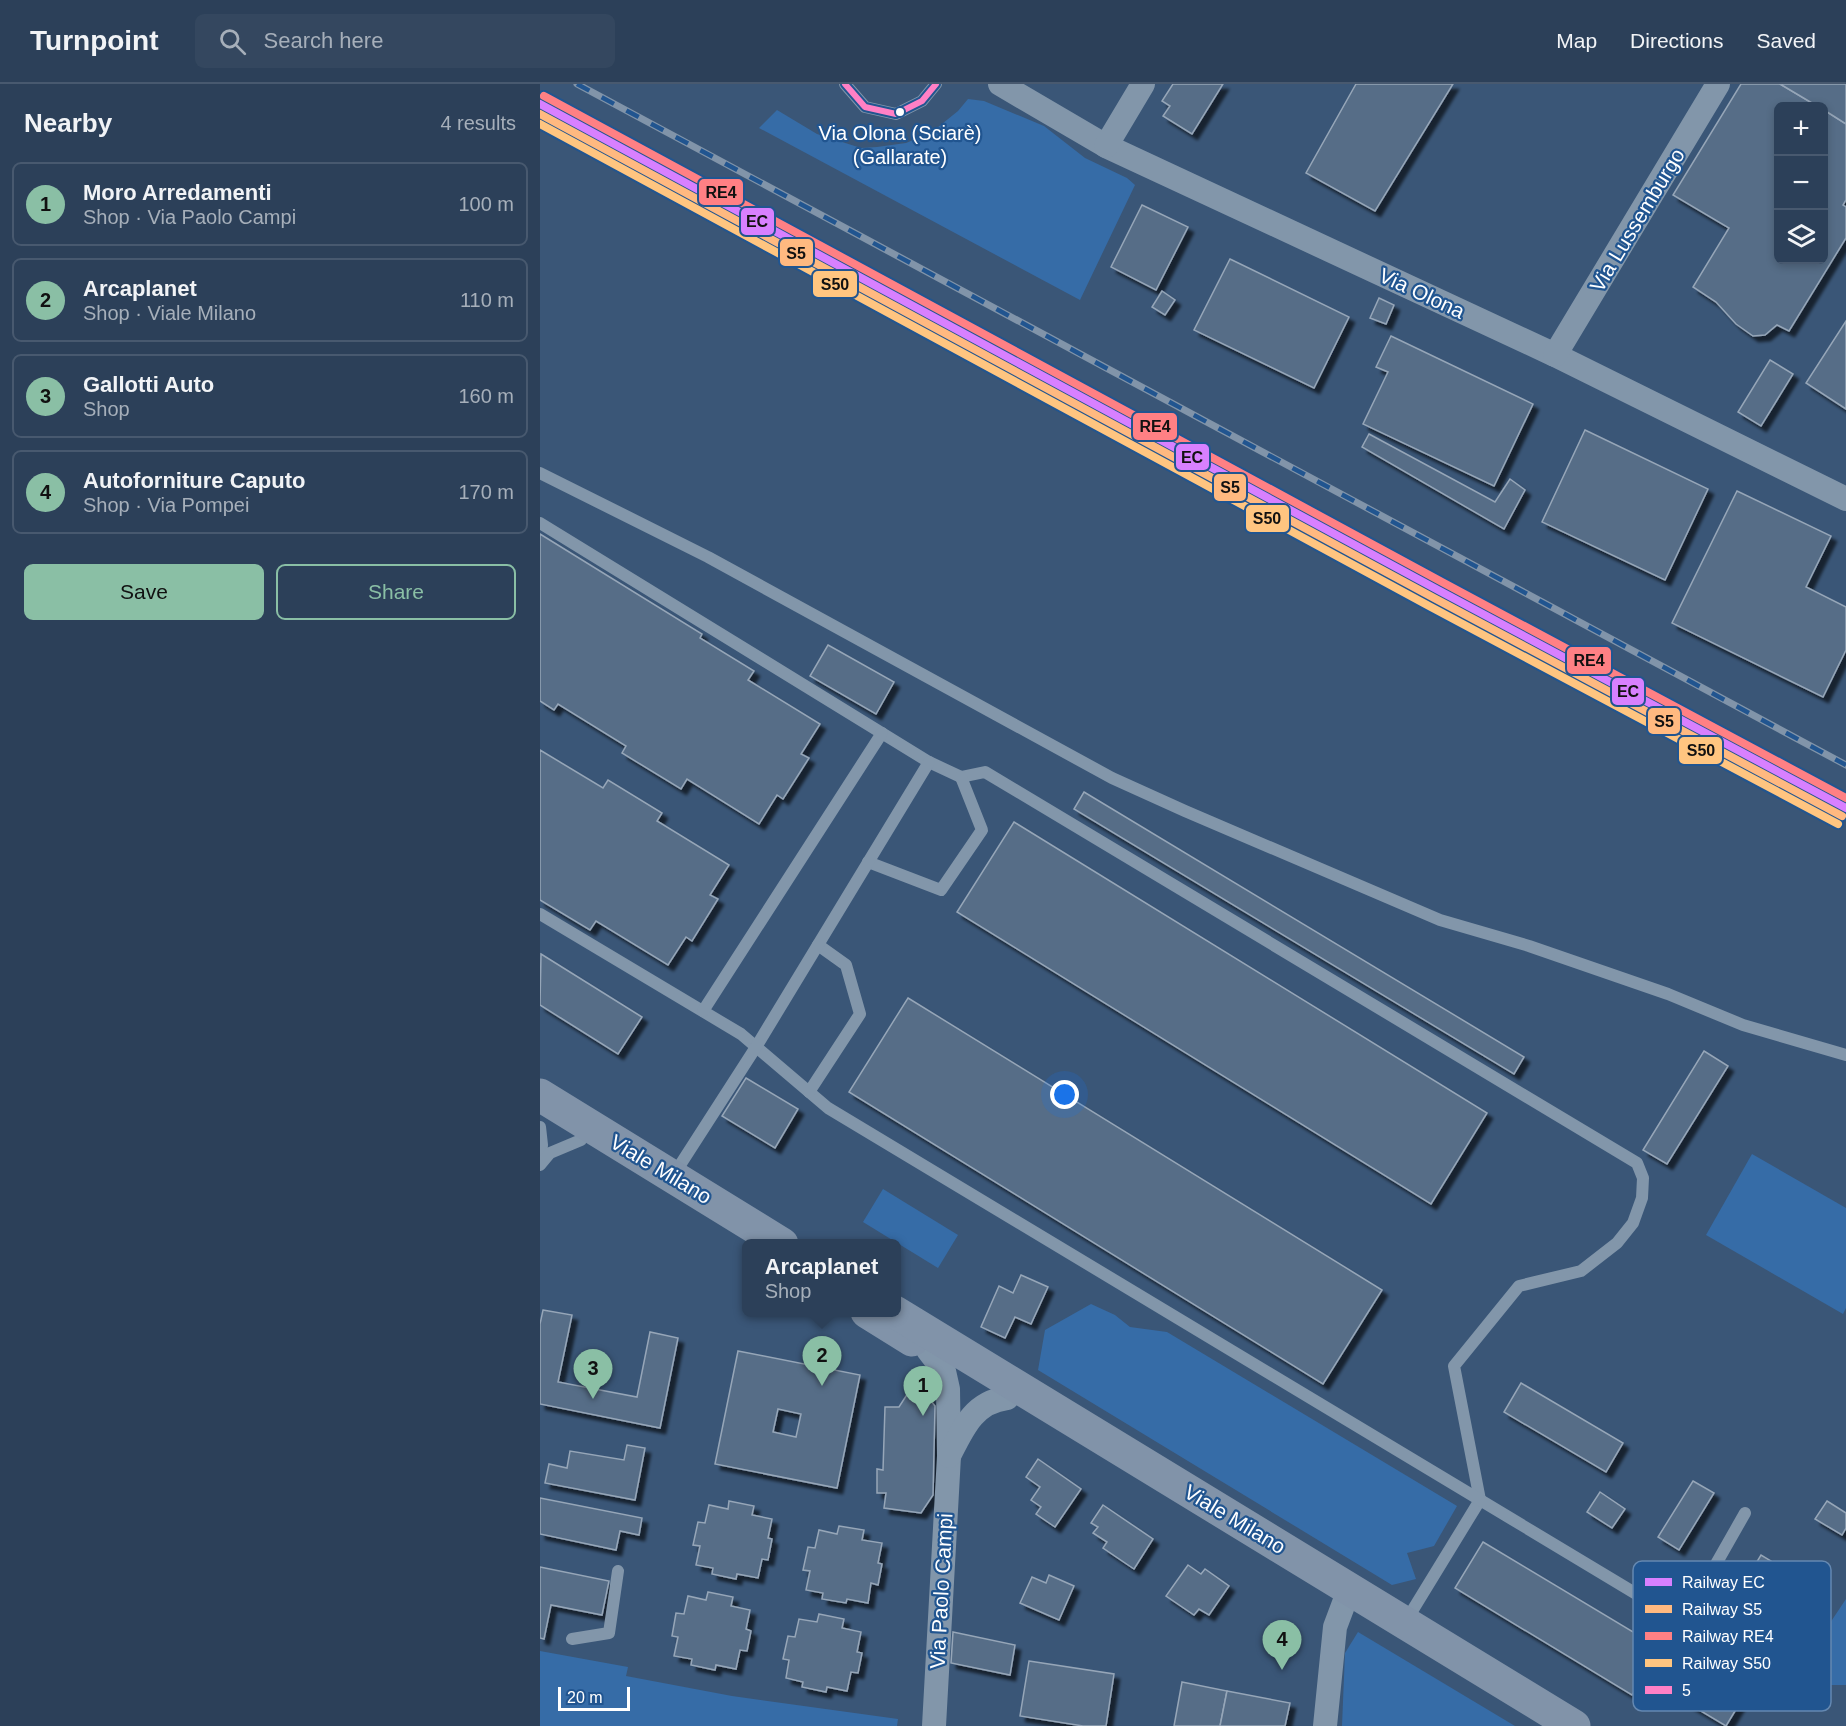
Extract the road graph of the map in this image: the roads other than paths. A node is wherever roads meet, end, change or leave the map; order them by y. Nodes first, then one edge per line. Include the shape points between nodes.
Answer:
1 (845, 84) edge
2 (936, 84) edge
3 (1000, 84) edge
4 (1143, 84) edge
5 (1718, 84) edge
6 (1106, 146) junction
7 (1556, 355) junction
8 (540, 473) edge
9 (1846, 499) edge
10 (540, 523) edge
11 (882, 733) junction
12 (929, 762) junction
13 (961, 777) junction
14 (868, 862) junction
15 (540, 914) edge
16 (818, 945) junction
17 (703, 1011) junction
18 (756, 1047) junction
19 (1846, 1055) edge
20 (809, 1092) junction
21 (540, 1095) edge
22 (540, 1116) edge
23 (540, 1127) edge
24 (580, 1140) junction
25 (540, 1165) edge
26 (673, 1177) junction
27 (746, 1239) edge
28 (774, 1239) edge
29 (901, 1316) edge
30 (875, 1317) edge
31 (927, 1350) junction
32 (1007, 1398) junction
33 (949, 1456) junction
34 (1480, 1500) junction
35 (1745, 1513) dead end
36 (1718, 1561) edge
37 (618, 1571) dead end
38 (1633, 1592) edge
39 (1344, 1603) junction
40 (1405, 1622) junction
41 (572, 1639) dead end
42 (934, 1726) edge
43 (1325, 1726) edge
44 (1545, 1726) edge
45 (1574, 1726) edge

1 - 2 lane via 864,106 896,114 922,101
3 - 6 street, Via Olona
4 - 6 street
5 - 7 street, Via Lussemburgo
6 - 7 street, Via Olona
7 - 9 street, Via Olona
8 - 19 lane via 708,557 1143,793 1440,920 1529,945 1743,1025
10 - 11 lane
11 - 12 lane
11 - 17 lane
12 - 13 lane
12 - 14 lane
13 - 14 lane via 982,830 941,890
13 - 34 lane via 985,772 1637,1163 1643,1178 1642,1198 1633,1223 1617,1243 1581,1270 1519,1286 1454,1366
14 - 16 lane
15 - 17 lane
16 - 18 lane
16 - 20 lane via 846,965 860,1014
17 - 18 lane
18 - 20 lane
18 - 26 lane
20 - 34 lane via 828,1108
21 - 26 main road, Viale Milano
22 - 24 main road, Viale Milano
23 - 25 lane
24 - 25 lane via 550,1153
24 - 27 main road, Viale Milano
26 - 28 main road, Viale Milano
29 - 40 main road, Viale Milano
30 - 31 main road, Viale Milano
31 - 32 main road, Viale Milano
31 - 33 street, Via Paolo Campi via 947,1379
32 - 33 street, Via Paolo Campi via 975,1412
32 - 39 main road, Viale Milano
33 - 42 street, Via Paolo Campi
34 - 38 lane
34 - 40 lane
35 - 36 lane
37 - 41 lane via 609,1633
39 - 43 street via 1335,1626
39 - 44 main road, Viale Milano
40 - 45 main road, Viale Milano

